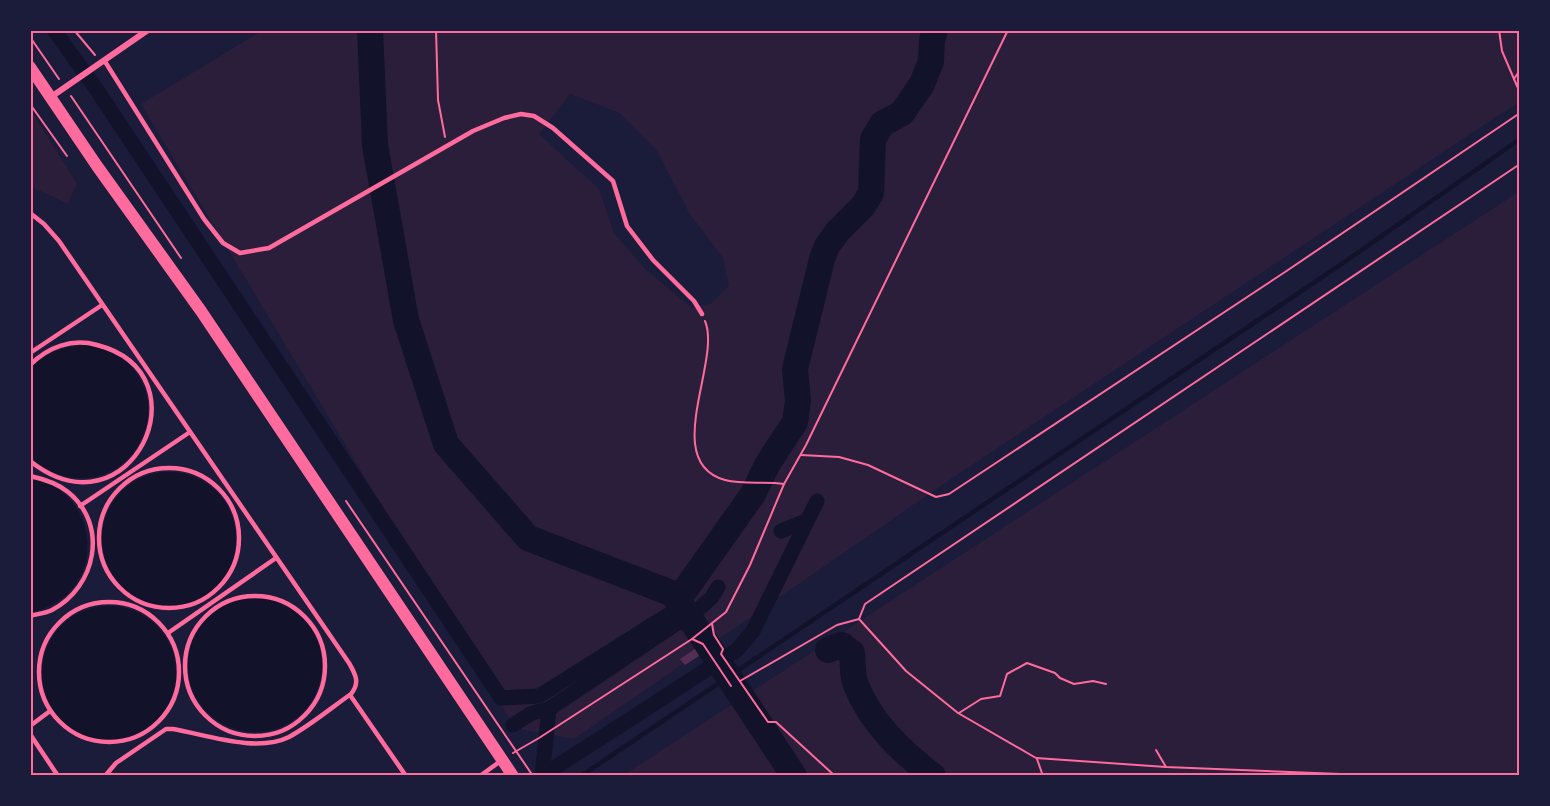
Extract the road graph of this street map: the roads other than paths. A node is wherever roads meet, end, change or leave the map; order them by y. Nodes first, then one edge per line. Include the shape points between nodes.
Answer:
1 (148, 30) edge
2 (102, 61) junction
3 (30, 67) edge
4 (50, 97) junction
5 (30, 213) edge
6 (102, 305) junction
7 (702, 314) road end
8 (38, 348) junction
9 (30, 353) edge
10 (42, 354) junction
11 (30, 365) edge
12 (144, 366) junction
13 (137, 370) junction
14 (190, 432) junction
15 (30, 461) edge
16 (122, 469) junction
17 (30, 476) edge
18 (128, 477) junction
19 (51, 478) junction
20 (233, 495) junction
21 (227, 500) junction
22 (80, 506) junction
23 (99, 541) junction
24 (92, 542) junction
25 (276, 558) junction
26 (210, 594) junction
27 (214, 601) junction
28 (139, 602) junction
29 (62, 603) junction
30 (217, 607) junction
31 (137, 608) junction
32 (70, 614) junction
33 (30, 616) edge
34 (321, 624) junction
35 (314, 628) junction
36 (168, 633) junction
37 (182, 670) junction
38 (350, 695) junction
39 (51, 711) junction
40 (30, 726) edge
41 (147, 732) junction
42 (30, 734) edge
43 (252, 736) junction
44 (152, 738) junction
45 (252, 743) junction
46 (502, 760) junction
47 (58, 776) edge
48 (105, 776) edge
49 (406, 776) edge
50 (480, 776) edge
51 (513, 776) edge

1 - 2 street
2 - 4 street
2 - 7 lane via 204,219 223,243 240,253 268,248 473,131 521,114 534,116 553,128 613,182 627,226
3 - 4 main road
4 - 46 main road via 213,330
5 - 6 lane via 59,242
6 - 8 lane
6 - 12 lane
8 - 9 lane
8 - 10 lane
10 - 11 lane
10 - 13 lane via 64,344 87,342 128,359
12 - 13 lane
12 - 14 lane
13 - 16 lane via 151,397 152,419 145,442
14 - 18 lane
14 - 20 lane
15 - 19 lane
16 - 18 lane
16 - 19 lane via 93,482
17 - 19 lane
18 - 21 lane via 174,468 196,473 215,485
18 - 22 lane
18 - 23 lane via 102,515
19 - 22 lane
20 - 21 lane
20 - 25 lane
21 - 26 lane via 238,525 238,549 231,571
22 - 24 lane via 92,532
23 - 24 lane
23 - 28 lane via 102,560 112,580
24 - 29 lane via 93,556 85,579 71,598
25 - 27 lane
25 - 34 lane
26 - 27 lane
26 - 28 lane via 197,603 174,609
27 - 30 lane
27 - 36 lane
28 - 31 lane
29 - 32 lane
29 - 33 lane via 51,611
30 - 35 lane via 254,595 278,599 298,609
30 - 37 lane via 193,631
31 - 32 lane via 98,603
31 - 36 lane via 152,616
32 - 39 lane via 51,633 41,654 39,677
34 - 35 lane
34 - 38 lane via 355,674 356,688
35 - 43 lane via 323,645 325,668 321,690 310,709 294,724 274,734
36 - 37 lane
37 - 41 lane via 175,699
37 - 43 lane via 194,702 210,721 230,732
38 - 45 lane via 288,737
38 - 49 lane
39 - 40 lane
39 - 41 lane via 74,734 89,740 124,742
41 - 44 lane
42 - 47 lane
43 - 45 lane
44 - 45 lane via 173,729
44 - 48 lane via 116,763
46 - 50 lane
46 - 51 main road

